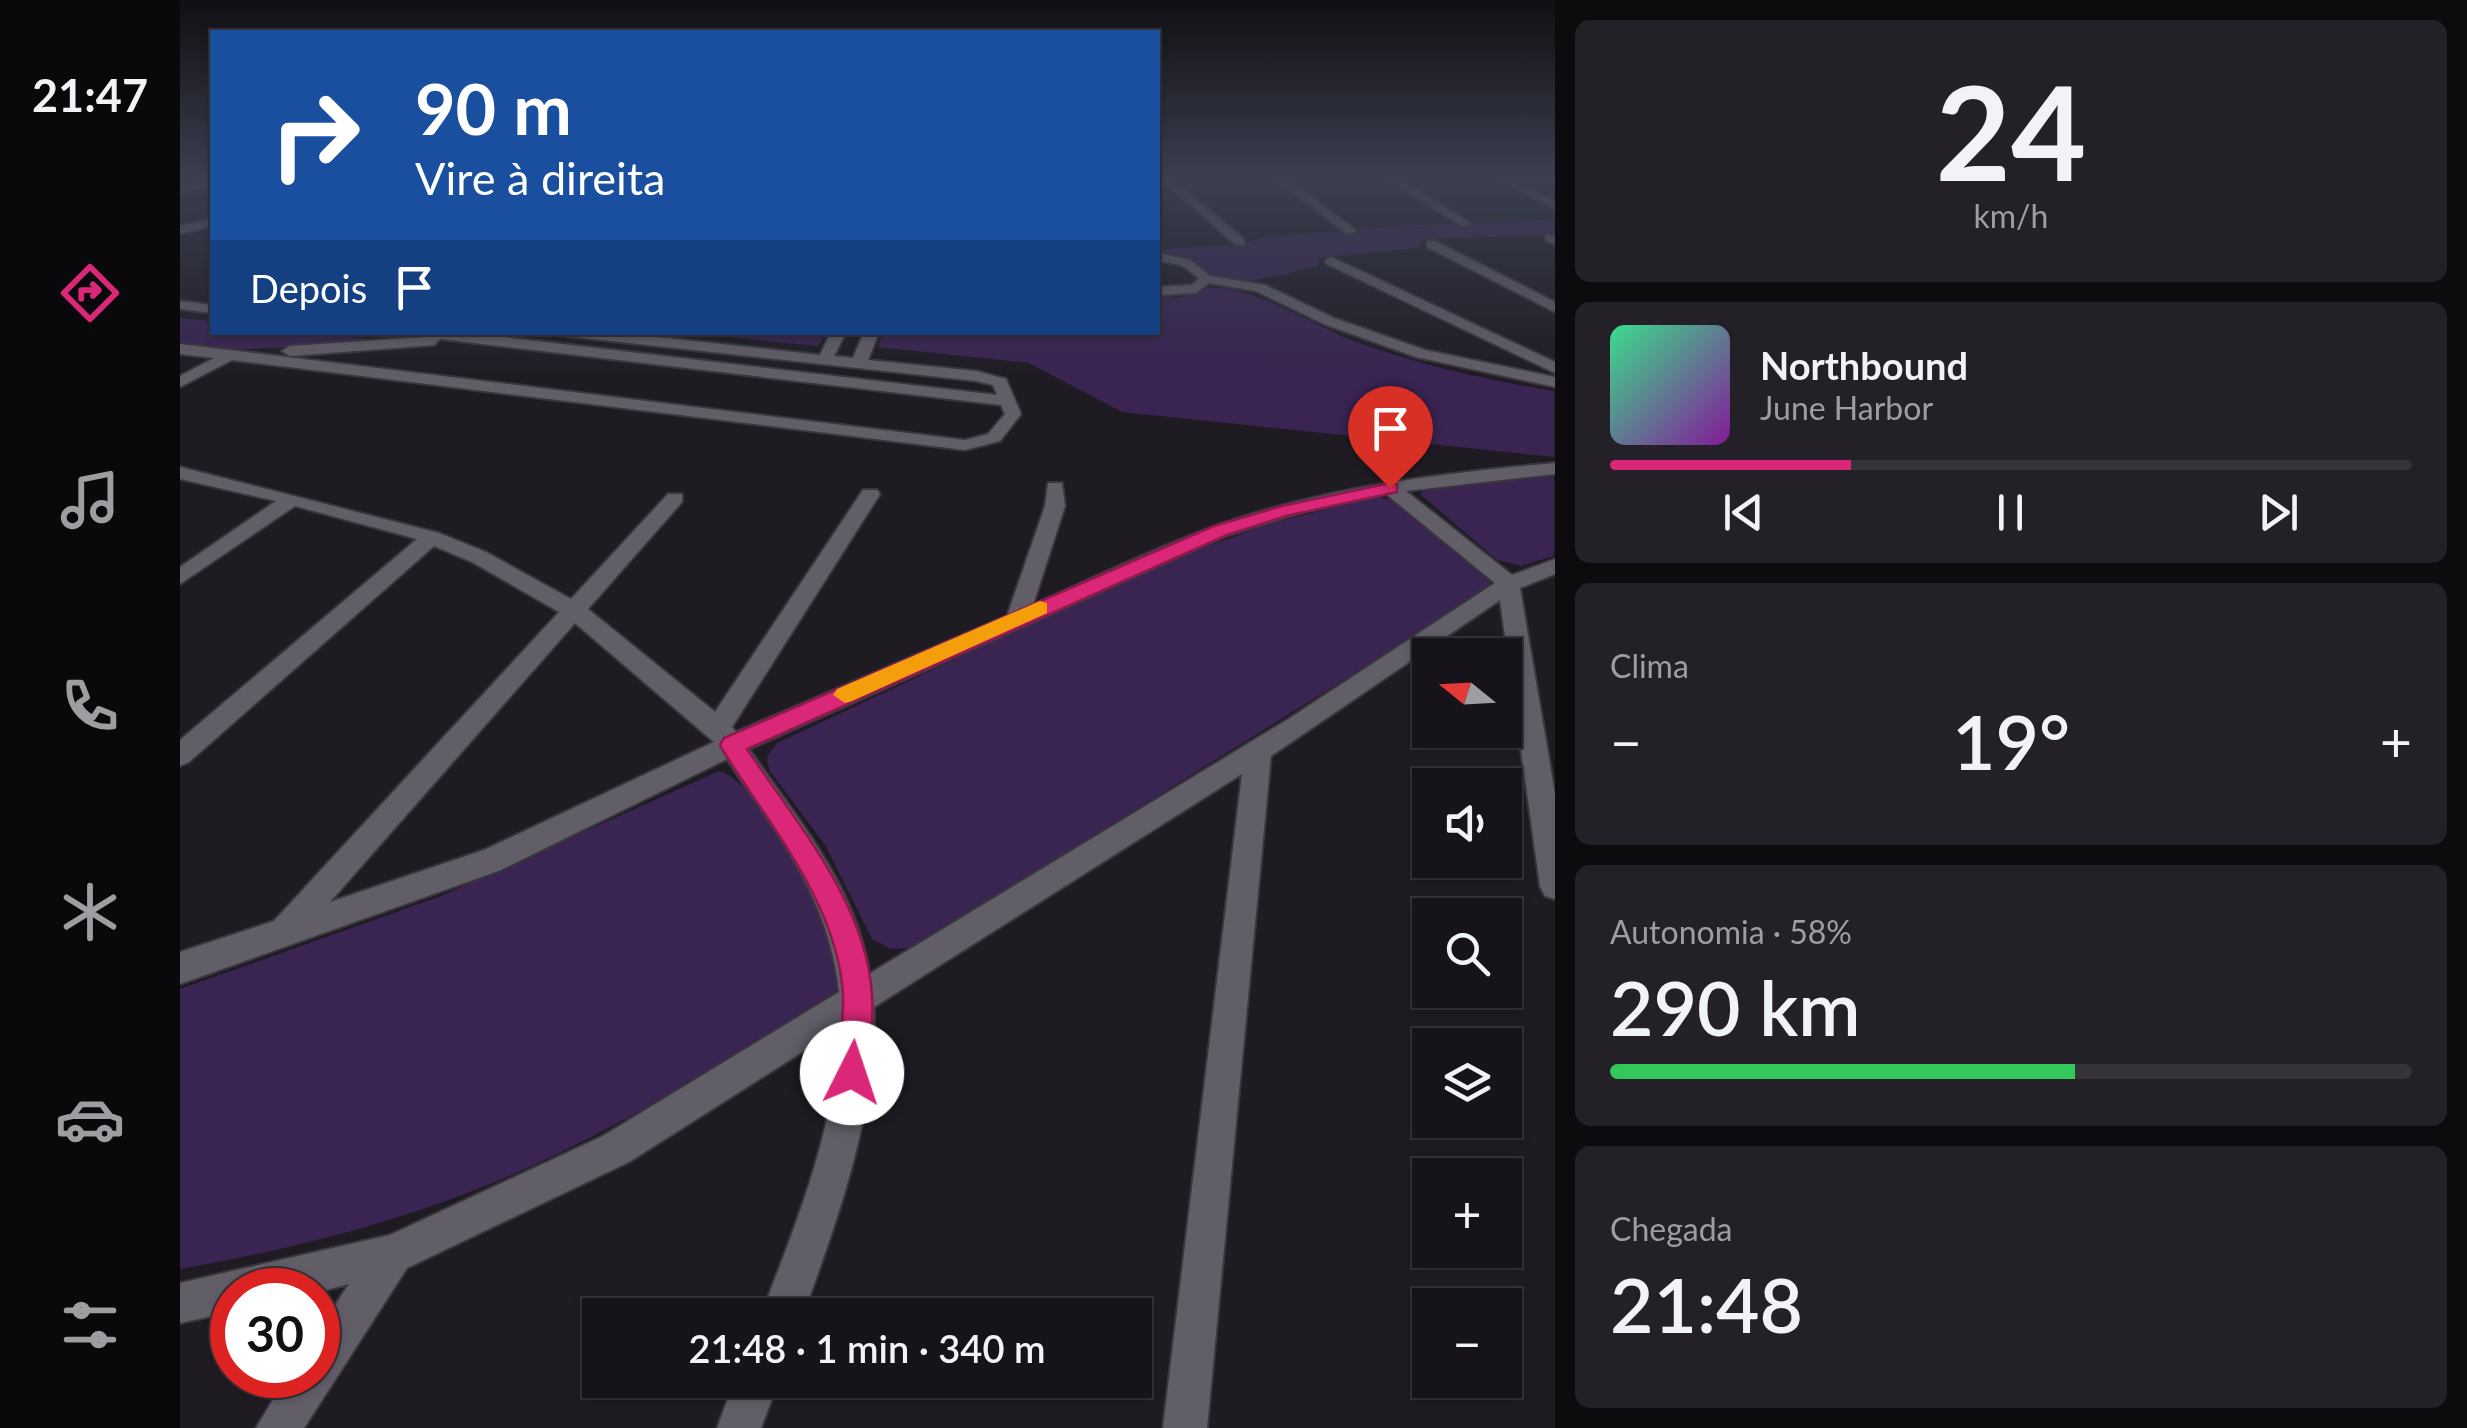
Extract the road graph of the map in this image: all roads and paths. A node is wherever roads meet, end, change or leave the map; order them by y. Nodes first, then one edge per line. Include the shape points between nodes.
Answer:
1 (1432, 245) edge
2 (1160, 258) edge
3 (1331, 260) dead end
4 (1206, 279) junction
5 (1160, 291) edge
6 (180, 305) edge
7 (1554, 308) edge
8 (210, 309) edge
9 (535, 335) edge
10 (595, 335) edge
11 (838, 335) edge
12 (871, 335) edge
13 (473, 336) edge
14 (509, 344) junction
15 (180, 349) edge
16 (228, 355) junction
17 (824, 359) junction
18 (858, 363) junction
19 (1554, 368) edge
20 (180, 382) edge
21 (1554, 382) edge
22 (1010, 401) junction
23 (1554, 468) edge
24 (180, 474) edge
25 (1056, 487) dead end
26 (1390, 488) junction
27 (870, 494) dead end
28 (675, 498) dead end
29 (292, 499) junction
30 (432, 537) junction
31 (1554, 566) edge
32 (180, 577) edge
33 (1509, 584) junction
34 (574, 610) junction
35 (1018, 618) junction
36 (725, 736) junction
37 (1258, 751) junction
38 (180, 755) edge
39 (1554, 886) edge
40 (283, 933) junction
41 (180, 968) edge
42 (858, 996) junction
43 (392, 1254) junction
44 (334, 1268) edge
45 (210, 1297) edge
46 (788, 1298) edge
47 (180, 1303) edge
48 (340, 1334) edge
49 (298, 1398) edge
50 (750, 1398) edge
51 (278, 1428) edge
52 (739, 1428) edge
53 (1184, 1428) edge

1 - 7 street
2 - 4 street via 1187,263
3 - 19 street
4 - 5 street via 1196,289
4 - 21 street via 1260,288 1421,354
6 - 8 street
9 - 14 street
10 - 17 street
11 - 17 street
12 - 18 street
13 - 14 street
13 - 16 street
14 - 22 street
15 - 16 street
16 - 20 street
16 - 22 street via 965,445 994,439 1007,428
17 - 18 street
18 - 22 street via 991,378
23 - 26 street
24 - 29 street
25 - 35 street
26 - 33 street
26 - 35 street via 1252,520
27 - 36 street
28 - 34 street
29 - 30 street
29 - 32 street
30 - 34 street
30 - 38 street
31 - 33 street
33 - 37 street
33 - 39 street
34 - 36 street
34 - 40 street
35 - 36 street
36 - 40 street via 491,861
36 - 42 street via 834,905
37 - 42 street
37 - 53 street
40 - 41 street
42 - 43 street via 616,1149
42 - 46 street via 842,1142
43 - 44 street
43 - 48 street
45 - 47 street
49 - 51 street
50 - 52 street

